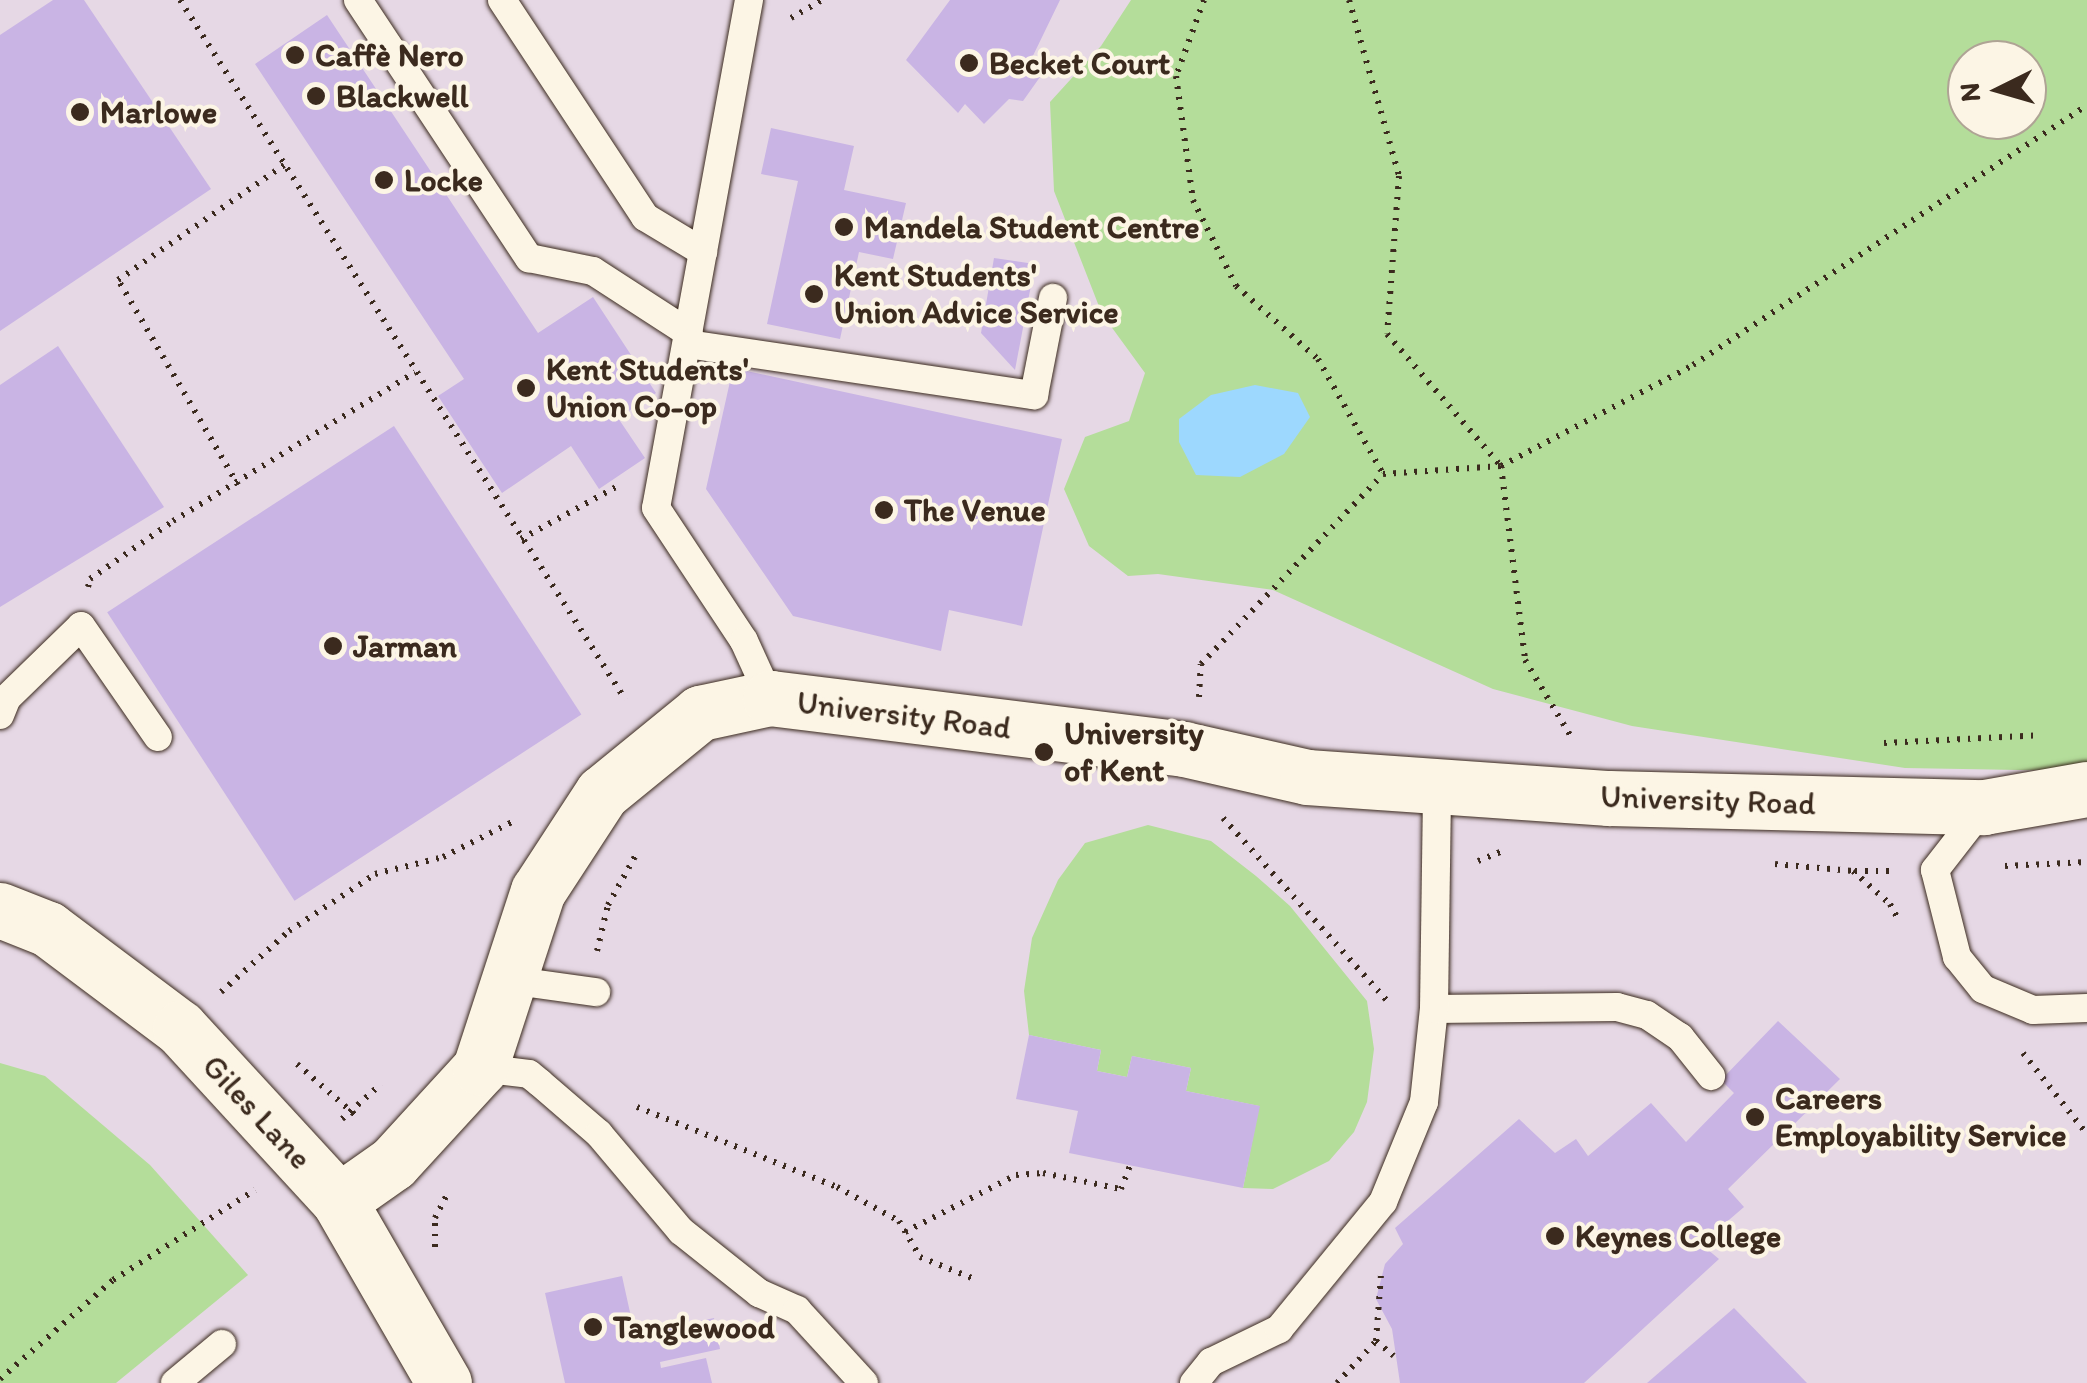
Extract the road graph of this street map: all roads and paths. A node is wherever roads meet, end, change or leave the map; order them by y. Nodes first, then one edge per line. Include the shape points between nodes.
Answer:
1 (180, 0) edge
2 (358, 0) edge
3 (502, 0) edge
4 (749, 0) edge
5 (1204, 0) edge
6 (1348, 0) edge
7 (2087, 104) edge
8 (284, 165) junction
9 (703, 252) junction
10 (1053, 298) dead end
11 (688, 338) junction
12 (415, 372) junction
13 (1501, 466) junction
14 (1383, 474) junction
15 (238, 485) junction
16 (82, 626) junction
17 (770, 698) junction
18 (1199, 708) dead end
19 (0, 714) edge
20 (632, 716) dead end
21 (158, 737) dead end
22 (1574, 741) dead end
23 (1437, 788) junction
24 (2087, 789) edge
25 (1984, 807) junction
26 (1221, 815) dead end
27 (518, 817) dead end
28 (642, 842) dead end
29 (0, 910) edge
30 (509, 980) junction
31 (588, 991) joint
32 (217, 995) dead end
33 (2087, 1008) edge
34 (1433, 1019) junction
35 (2022, 1052) dead end
36 (480, 1068) junction
37 (1711, 1076) dead end
38 (628, 1104) dead end
39 (2087, 1134) edge
40 (301, 1158) junction
41 (1130, 1165) dead end
42 (339, 1201) junction
43 (905, 1232) junction
44 (976, 1280) dead end
45 (1376, 1340) dead end
46 (222, 1344) dead end
47 (1394, 1356) dead end
48 (0, 1380) edge
49 (175, 1383) edge
50 (444, 1383) edge
51 (864, 1383) edge
52 (1194, 1383) edge

1 - 8 path
2 - 11 lane via 530,258 593,271
3 - 9 lane via 646,218
4 - 9 lane
5 - 14 path via 1176,76 1193,200 1236,286 1318,359
6 - 13 path via 1399,176 1386,334
7 - 13 path via 1692,365
8 - 12 path
8 - 15 path via 118,280
9 - 11 lane
10 - 11 lane via 1034,395
11 - 17 lane via 656,508 744,642
12 - 15 path
12 - 20 path
13 - 14 path
13 - 22 path via 1525,660
14 - 18 path via 1201,664
15 - 16 path via 90,578
16 - 19 lane via 7,698
16 - 21 lane
17 - 23 street, University Road via 1184,749 1307,778
17 - 30 street, University Road via 700,713 602,794 538,891
23 - 25 street, University Road
23 - 34 lane
24 - 25 street, University Road
25 - 33 lane via 1935,870 1957,957 1983,989 2033,1010
26 - 34 path via 1408,1024
27 - 32 path via 443,857 375,874 289,931
28 - 31 path via 608,905
29 - 40 street, Giles Lane via 48,929 180,1028
30 - 31 lane
30 - 36 street, University Road
34 - 37 lane via 1616,1007 1647,1014 1680,1037
34 - 52 lane via 1424,1102 1383,1202 1279,1329 1211,1362
35 - 39 path
36 - 42 street, University Road via 393,1163
36 - 51 lane via 529,1074 599,1134 680,1231 759,1294 798,1310
38 - 43 path via 837,1187
40 - 42 street, Giles Lane
40 - 48 path via 114,1280
41 - 43 path via 1121,1188 1043,1173 1016,1175
42 - 50 street, Giles Lane
43 - 44 path via 920,1257
45 - 47 path
46 - 49 lane

